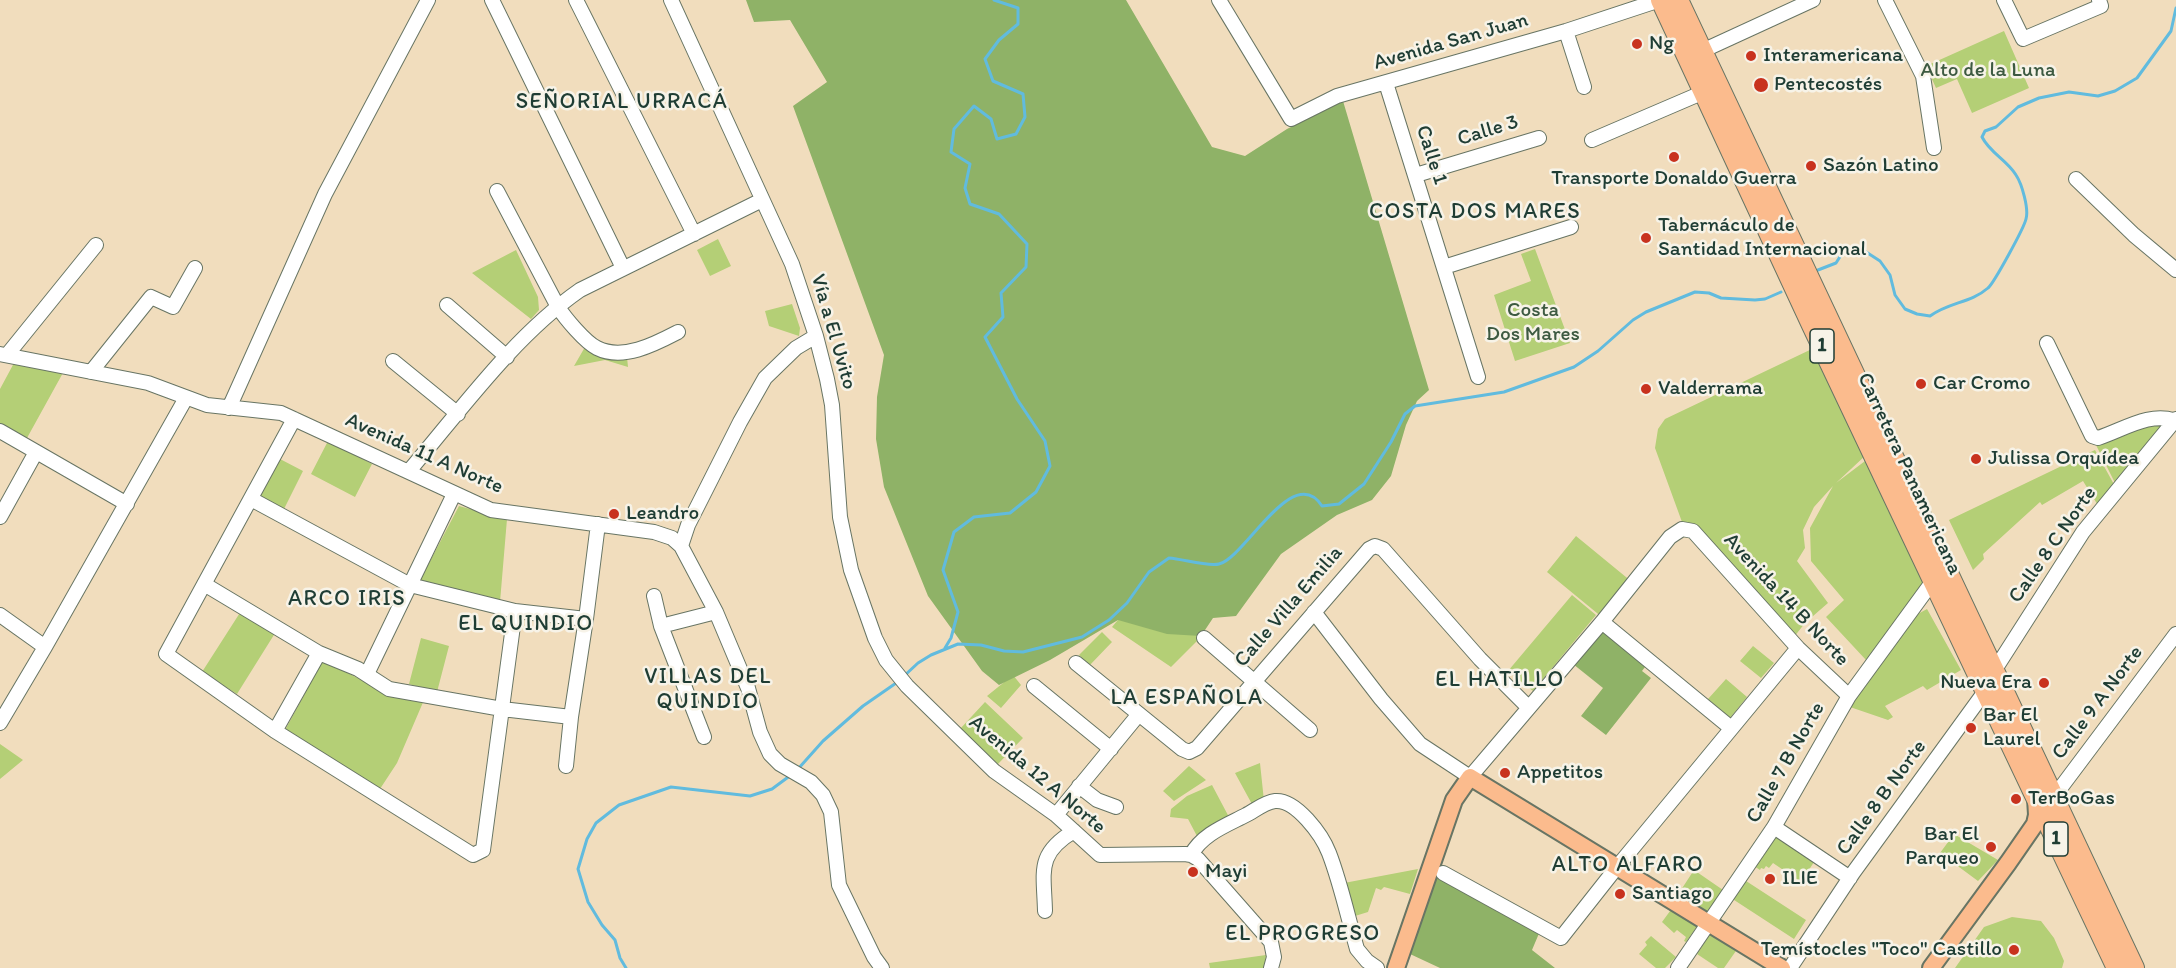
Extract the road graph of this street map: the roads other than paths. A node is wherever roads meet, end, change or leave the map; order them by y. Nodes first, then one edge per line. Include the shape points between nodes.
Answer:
1 (428, 0) edge
2 (492, 0) edge
3 (576, 0) edge
4 (671, 0) edge
5 (1220, 0) edge
6 (1814, 0) edge
7 (1885, 0) edge
8 (2004, 0) edge
9 (2099, 0) edge
10 (1666, 3) edge
11 (1566, 31) junction
12 (1702, 51) junction
13 (1386, 83) junction
14 (1584, 87) dead end
15 (1704, 92) junction
16 (1726, 137) junction
17 (1539, 138) dead end
18 (1592, 141) dead end
19 (1934, 148) dead end
20 (1416, 175) junction
21 (2076, 178) dead end
22 (496, 191) dead end
23 (762, 200) junction
24 (1571, 227) dead end
25 (694, 234) junction
26 (96, 245) dead end
27 (1444, 267) junction
28 (195, 268) dead end
29 (623, 268) junction
30 (2176, 270) edge
31 (447, 305) dead end
32 (558, 307) junction
33 (678, 332) dead end
34 (816, 336) junction
35 (2047, 343) dead end
36 (4, 355) edge
37 (507, 357) junction
38 (393, 361) dead end
39 (92, 372) junction
40 (1478, 377) dead end
41 (186, 398) junction
42 (229, 408) junction
43 (458, 414) junction
44 (294, 419) junction
45 (2176, 420) edge
46 (0, 431) edge
47 (36, 452) junction
48 (409, 471) junction
49 (454, 494) junction
50 (250, 499) junction
51 (127, 504) junction
52 (0, 517) edge
53 (598, 524) junction
54 (681, 546) junction
55 (1934, 581) junction
56 (204, 584) junction
57 (410, 585) junction
58 (1955, 587) junction
59 (654, 596) dead end
60 (515, 611) junction
61 (716, 612) junction
62 (1314, 612) junction
63 (0, 615) edge
64 (586, 619) junction
65 (1602, 622) junction
66 (661, 626) junction
67 (2176, 634) edge
68 (1204, 638) dead end
69 (45, 647) junction
70 (1797, 648) junction
71 (319, 653) junction
72 (1076, 663) dead end
73 (1994, 671) junction
74 (367, 674) junction
75 (1254, 680) junction
76 (907, 686) joint
77 (1034, 686) dead end
78 (1986, 690) junction
79 (1849, 696) junction
80 (1528, 707) junction
81 (502, 709) junction
82 (1996, 712) junction
83 (1139, 714) junction
84 (1969, 715) junction
85 (571, 717) junction
86 (0, 723) edge
87 (1731, 728) junction
88 (1310, 730) dead end
89 (275, 731) junction
90 (704, 737) dead end
91 (1110, 749) junction
92 (566, 766) dead end
93 (1470, 777) junction
94 (1079, 786) junction
95 (2044, 795) junction
96 (1116, 807) dead end
97 (1056, 815) junction
98 (1774, 826) junction
99 (1074, 831) junction
100 (2057, 841) junction
101 (1191, 855) junction
102 (2008, 863) junction
103 (1617, 867) junction
104 (1443, 873) dead end
105 (1850, 878) junction
106 (1045, 911) dead end
107 (2090, 911) junction
108 (1709, 923) junction
109 (882, 968) edge
110 (1271, 968) edge
111 (1377, 968) edge
112 (1396, 968) edge
113 (1678, 968) edge
114 (1782, 968) edge
115 (1790, 968) edge
116 (1931, 968) edge
117 (2117, 968) edge
118 (2134, 968) edge

1 - 42 street via 325,194
2 - 29 street
3 - 25 street
4 - 23 street, Vía a El Uvito
5 - 13 street, Avenida San Juan via 1291,119 1337,96
6 - 12 street
7 - 19 street via 1923,76
8 - 9 street via 2023,39 2102,6
10 - 11 street, Avenida San Juan
10 - 12 highway via 1689,44
10 - 15 highway, Carretera Panamericana / 1
11 - 13 street, Avenida San Juan
11 - 14 street
12 - 16 highway via 1701,66 1720,109
12 - 58 highway, Carretera Panamericana / 1
13 - 20 street, Calle 1
15 - 16 highway, Carretera Panamericana / 1
15 - 18 street
16 - 55 highway, Carretera Panamericana / 1
17 - 20 street, Calle 3
20 - 27 street, Calle 1
21 - 30 street
22 - 32 street
23 - 25 street
23 - 34 street, Vía a El Uvito via 792,264
24 - 27 street
25 - 29 street
26 - 36 street
27 - 40 street, Calle 1
28 - 39 street via 172,307 151,297
29 - 32 street via 580,290
31 - 37 street
32 - 33 street via 596,348 610,351 627,352
32 - 37 street
34 - 54 street via 796,348 765,378 688,525
34 - 76 street, Vía a El Uvito via 830,391 840,517 851,570 875,638 886,660
35 - 45 street via 2092,436 2098,438 2153,418
36 - 39 street, Avenida 11 A Norte
37 - 43 street
38 - 43 street
39 - 41 street, Avenida 11 A Norte via 148,383
41 - 42 street, Avenida 11 A Norte
41 - 51 street
42 - 44 street, Avenida 11 A Norte via 281,412
43 - 48 street
44 - 48 street, Avenida 11 A Norte
44 - 50 street
45 - 73 street, Calle 8 C Norte via 2083,532
46 - 47 street
47 - 51 street
47 - 52 street
48 - 49 street, Avenida 11 A Norte
49 - 53 street, Avenida 11 A Norte via 491,510
49 - 57 street
50 - 56 street
50 - 57 street
51 - 69 street
53 - 54 street, Avenida 11 A Norte via 654,532
53 - 64 street
54 - 61 street
55 - 78 highway, Carretera Panamericana / 1
55 - 79 street, Calle 7 B Norte
56 - 71 street
56 - 89 street via 166,654
57 - 60 street
57 - 74 street
58 - 73 highway, Carretera Panamericana / 1
58 - 78 highway via 1958,613 1987,674
59 - 66 street
60 - 64 street
60 - 81 street
61 - 66 street
61 - 109 street via 770,754 823,795 831,813 839,885
62 - 75 street, Calle Villa Emilia
62 - 80 street, Calle Villa Emilia via 1369,549 1383,549
62 - 93 street via 1420,744
63 - 69 street
64 - 85 street
65 - 70 street, Avenida 14 B Norte via 1670,537 1682,529 1693,531
65 - 80 street
65 - 87 street
66 - 90 street
67 - 95 street, Calle 9 A Norte via 2059,790
68 - 75 street
69 - 86 street
70 - 79 street, Avenida 14 B Norte
70 - 87 street
71 - 74 street
71 - 89 street
72 - 83 street
73 - 95 highway, Carretera Panamericana / 1
74 - 81 street via 389,689
75 - 83 street, Calle Villa Emilia via 1197,748 1189,752
75 - 88 street
76 - 97 street, Avenida 12 A Norte via 994,771
77 - 91 street
78 - 82 highway, Carretera Panamericana / 1
78 - 84 street, Calle 8 B Norte
79 - 98 street, Calle 7 B Norte
80 - 93 street
81 - 85 street
81 - 89 street via 483,850 473,855
82 - 84 street via 1984,707
82 - 95 highway, Carretera Panamericana via 2014,733 2048,795
83 - 91 street
84 - 105 street, Calle 8 B Norte
85 - 92 street
87 - 103 street
91 - 94 street
93 - 103 main road
93 - 112 main road via 1454,800
94 - 96 street via 1097,800
94 - 97 street
95 - 100 highway, Carretera Panamericana / 1
95 - 102 main road via 2035,824
95 - 107 highway via 2086,881
95 - 118 highway, Carretera Panamericana / 1
97 - 99 street, Avenida 12 A Norte
98 - 105 street
98 - 108 street, Calle 7 B Norte
99 - 101 street, Avenida 12 A Norte via 1100,855
99 - 106 street via 1059,840 1044,861
100 - 102 main road via 2051,837 2038,838
100 - 107 highway, Carretera Panamericana / 1
101 - 110 street via 1265,933 1274,951
101 - 111 street via 1217,830 1263,806 1275,801 1290,805 1307,819 1329,851 1357,950
102 - 116 main road
103 - 104 street via 1561,938
103 - 108 main road
105 - 115 street, Calle 8 B Norte
107 - 117 highway, Carretera Panamericana / 1
108 - 113 street, Calle 7 B Norte
108 - 114 main road

